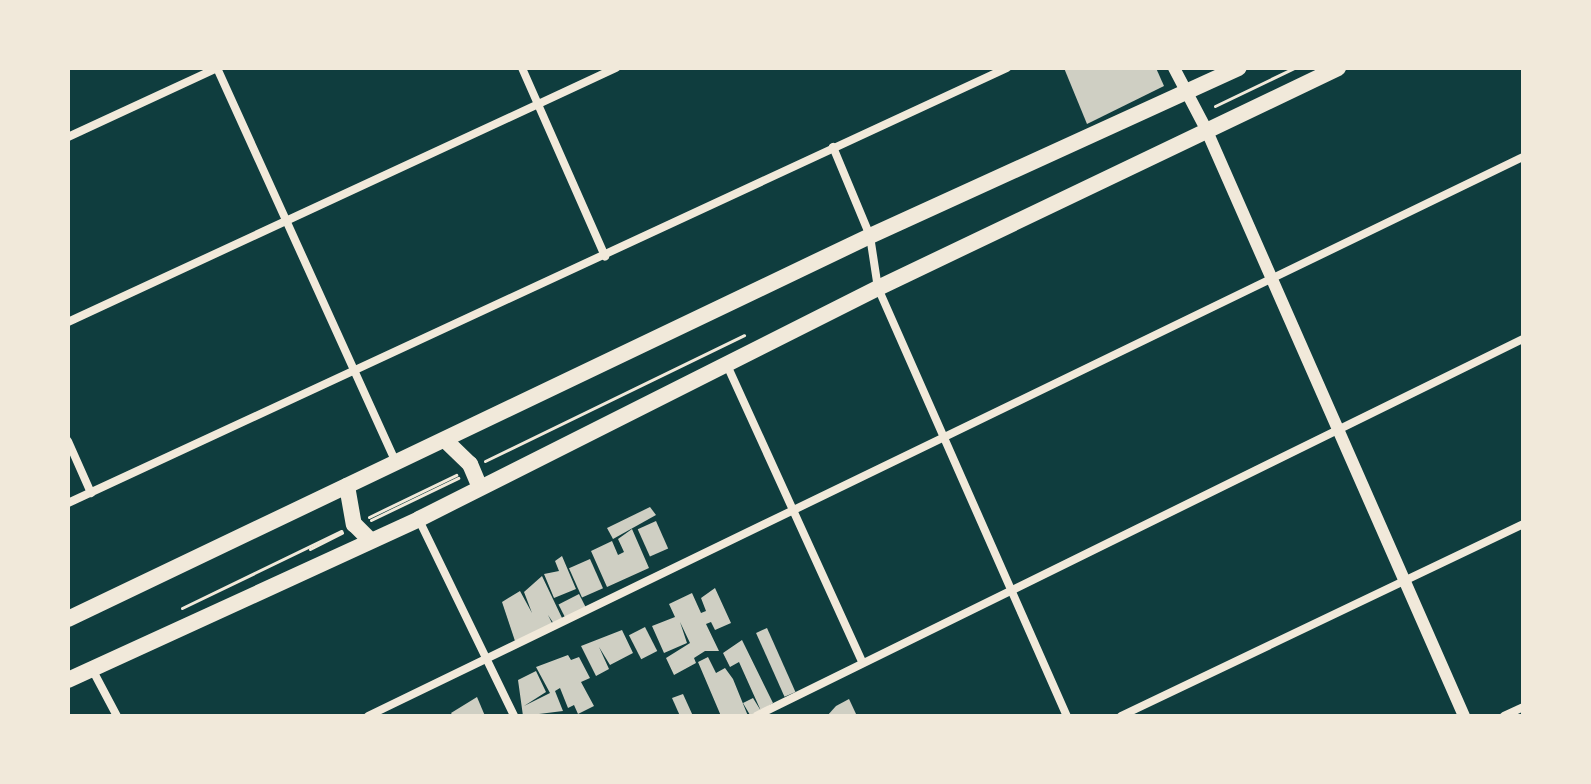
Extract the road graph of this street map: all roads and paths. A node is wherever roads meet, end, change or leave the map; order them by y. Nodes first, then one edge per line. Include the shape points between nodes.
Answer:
1 (217, 68) edge
2 (522, 68) edge
3 (616, 68) edge
4 (1007, 68) edge
5 (1174, 68) edge
6 (1238, 68) edge
7 (1294, 68) edge
8 (1338, 68) edge
9 (1185, 92) junction
10 (537, 104) junction
11 (1202, 122) junction
12 (68, 137) edge
13 (833, 147) junction
14 (1523, 157) edge
15 (286, 220) junction
16 (870, 236) junction
17 (605, 256) junction
18 (1269, 279) junction
19 (878, 288) junction
20 (68, 322) edge
21 (745, 335) dead end
22 (1523, 339) edge
23 (726, 363) junction
24 (355, 372) junction
25 (1335, 431) junction
26 (943, 436) junction
27 (68, 441) edge
28 (447, 442) junction
29 (397, 464) junction
30 (472, 467) junction
31 (347, 486) junction
32 (480, 487) junction
33 (91, 493) junction
34 (68, 503) edge
35 (794, 511) junction
36 (419, 519) junction
37 (354, 524) junction
38 (1523, 524) edge
39 (370, 540) junction
40 (1404, 582) junction
41 (1009, 589) junction
42 (168, 614) dead end
43 (68, 619) edge
44 (484, 660) junction
45 (862, 661) junction
46 (92, 668) junction
47 (68, 680) edge
48 (1523, 707) edge
49 (117, 716) edge
50 (368, 716) edge
51 (514, 716) edge
52 (756, 716) edge
53 (1067, 716) edge
54 (1121, 716) edge
55 (1464, 716) edge
56 (1504, 716) edge

1 - 12 street
1 - 15 street
2 - 10 street
3 - 10 street
4 - 13 street
5 - 9 street
6 - 9 main road
7 - 11 path
8 - 11 main road
9 - 11 street
9 - 16 main road
10 - 15 street
10 - 17 street
11 - 18 street
11 - 19 main road
13 - 16 street
13 - 17 street
14 - 18 street
15 - 20 street
15 - 24 street
16 - 19 street
16 - 28 main road
17 - 24 street
18 - 25 street
18 - 26 street
19 - 23 main road
19 - 26 street
21 - 30 path
22 - 25 street
23 - 32 main road
23 - 35 street
24 - 29 street
24 - 33 street
25 - 40 street
25 - 41 street
26 - 35 street
26 - 41 street
27 - 33 street
28 - 29 main road
28 - 30 main road
29 - 31 main road
30 - 32 main road
30 - 37 path
31 - 37 main road
31 - 43 main road
32 - 36 main road
33 - 34 street
35 - 44 street
35 - 45 street
36 - 39 main road
36 - 44 street
37 - 39 main road
37 - 42 path
38 - 40 street
39 - 46 main road
40 - 54 street
40 - 55 street
41 - 45 street
41 - 53 street
44 - 50 street
44 - 51 street
45 - 52 street
46 - 47 main road
46 - 49 street
48 - 56 street

